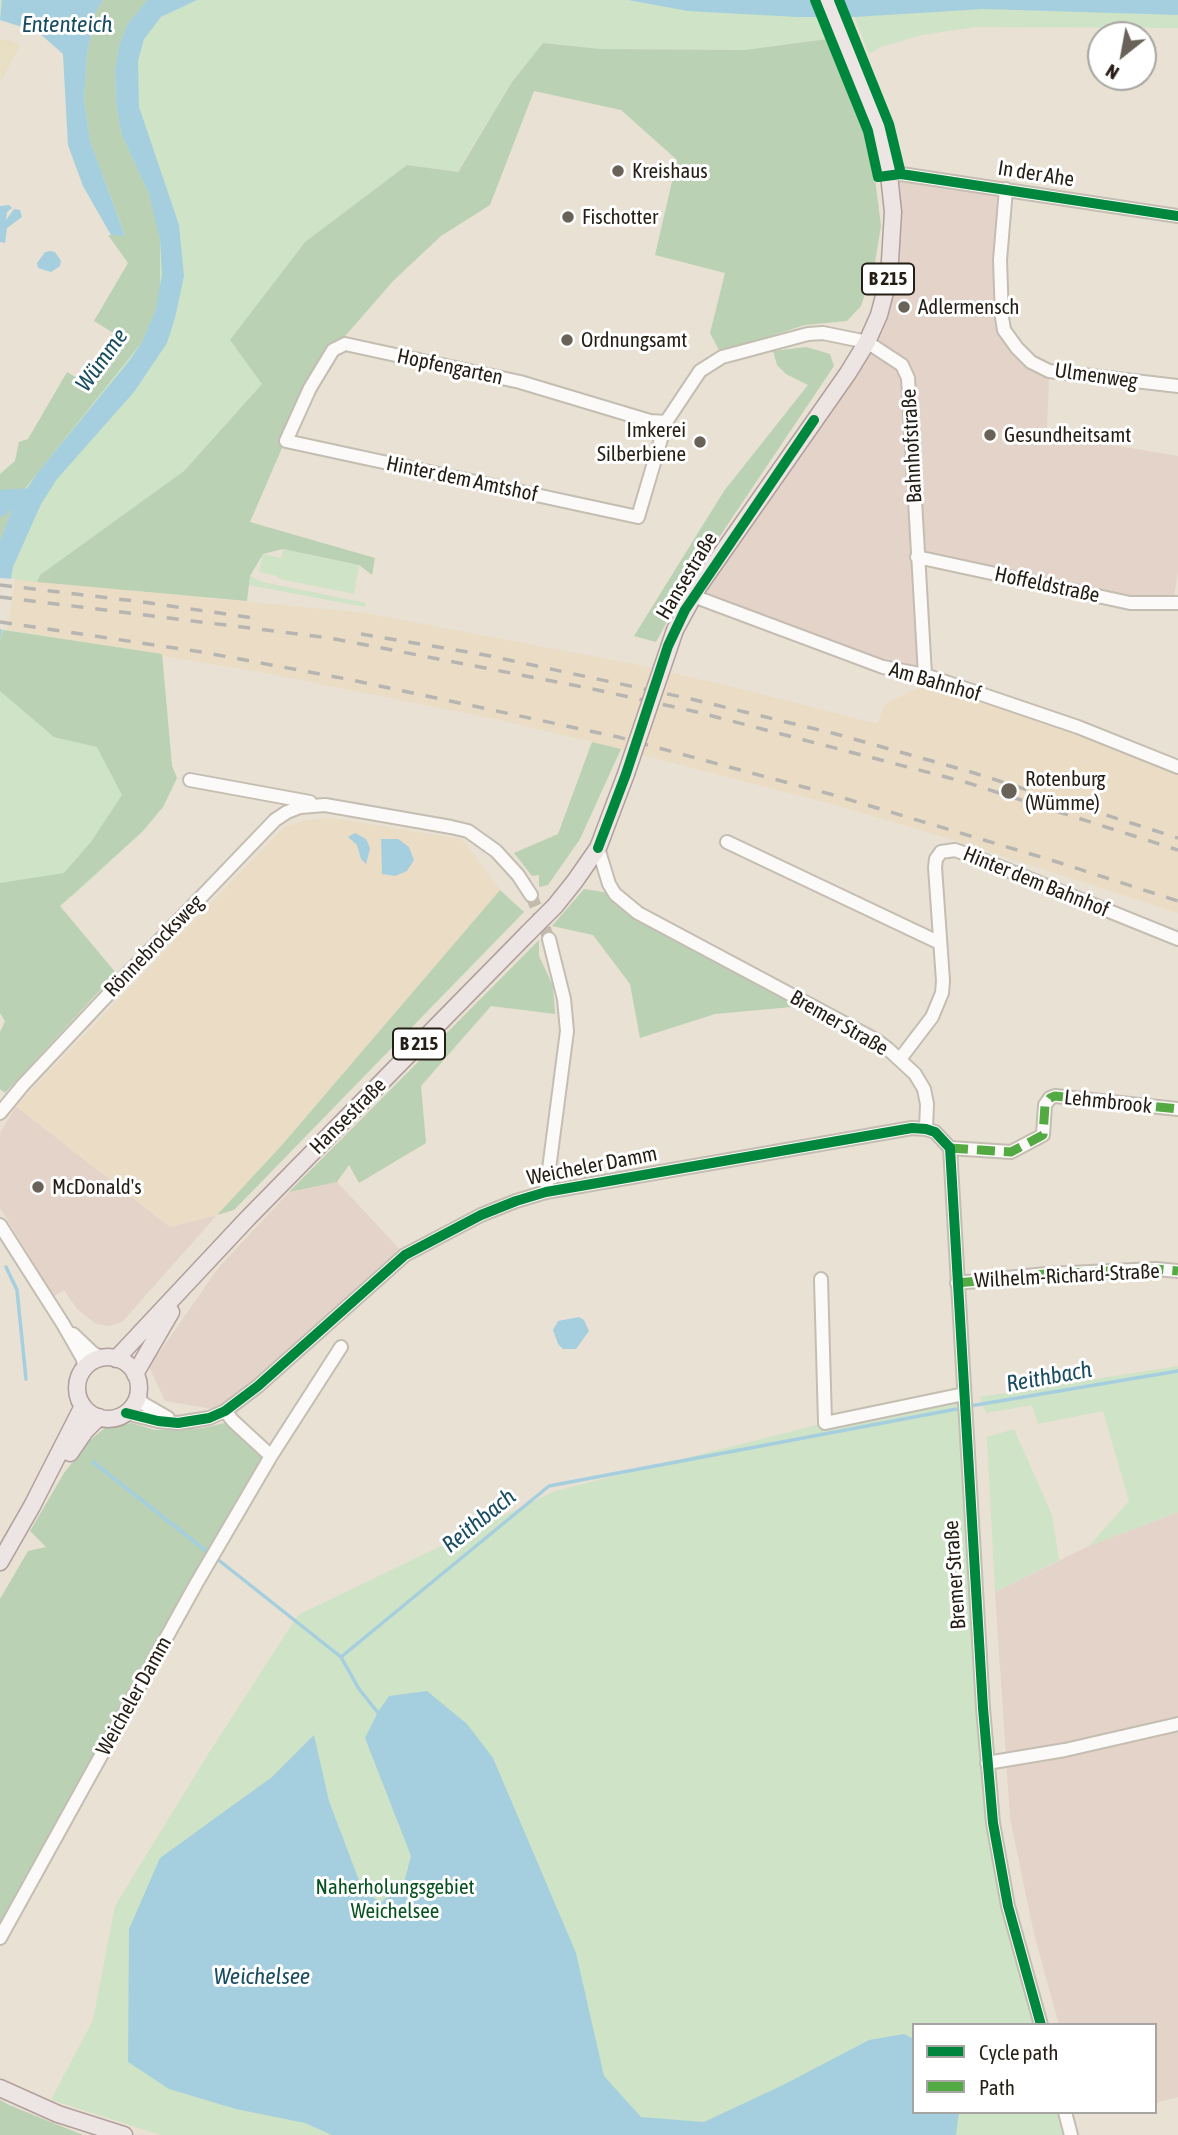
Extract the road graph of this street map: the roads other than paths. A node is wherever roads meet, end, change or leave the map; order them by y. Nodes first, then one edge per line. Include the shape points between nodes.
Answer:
1 (828, 0) edge
2 (889, 175) junction
3 (1006, 189) junction
4 (1178, 216) edge
5 (867, 342) junction
6 (1178, 386) edge
7 (666, 422) junction
8 (285, 441) joint
9 (917, 557) junction
10 (693, 596) junction
11 (1178, 603) edge
12 (925, 676) junction
13 (1178, 766) edge
14 (190, 780) dead end
15 (325, 805) junction
16 (727, 842) dead end
17 (598, 848) junction
18 (531, 895) tunnel mouth
19 (549, 939) tunnel mouth
20 (1178, 939) edge
21 (940, 943) junction
22 (900, 1059) junction
23 (1178, 1109) edge
24 (0, 1113) edge
25 (926, 1129) junction
26 (950, 1149) junction
27 (547, 1192) junction
28 (0, 1225) edge
29 (1178, 1271) edge
30 (821, 1279) dead end
31 (189, 1283) junction
32 (957, 1283) junction
33 (63, 1324) junction
34 (341, 1347) dead end
35 (109, 1358) junction
36 (84, 1369) junction
37 (135, 1374) junction
38 (138, 1393) junction
39 (964, 1396) junction
40 (83, 1406) junction
41 (225, 1411) junction
42 (126, 1413) junction
43 (99, 1417) junction
44 (178, 1423) junction
45 (271, 1456) junction
46 (32, 1506) junction
47 (0, 1562) edge
48 (1178, 1724) edge
49 (987, 1763) junction
50 (0, 1938) edge
51 (1040, 2023) edge
52 (0, 2088) edge
53 (1066, 2114) edge
54 (124, 2135) edge
55 (1071, 2135) edge

1 - 2 main road, B 215 via 877,127
2 - 3 street, In der Ahe
2 - 5 main road, B 215 via 893,212 889,277
3 - 4 street, In der Ahe
3 - 6 street, Ulmenweg via 1001,292 1004,330 1017,348 1049,371
5 - 7 street via 823,332 722,357 700,370
5 - 9 street, Bahnhofstraße via 902,365 908,378
5 - 10 main road, Hansestraße / B 215
7 - 8 street, Hopfengarten via 520,382 345,344 333,351 310,388
7 - 8 street, Hinter dem Amtshof via 638,517
9 - 11 street, Hoffeldstraße via 1130,603
9 - 12 street, Bahnhofstraße
10 - 12 street, Am Bahnhof via 883,667
10 - 17 main road, Hansestraße / B 215, bridge via 675,630
12 - 13 street, Am Bahnhof
14 - 15 street, Rönnebrocksweg
15 - 18 street, Rönnebrocksweg via 468,831 508,863
15 - 24 street, Rönnebrocksweg via 300,807 275,820
16 - 21 street
17 - 22 street, Bremer Straße via 615,894 638,913 876,1040
17 - 31 main road, Hansestraße / B 215, bridge via 555,906
19 - 27 street via 567,1031
20 - 21 street, Hinter dem Bahnhof via 955,850 941,852 936,859
21 - 22 street, Hinter dem Bahnhof via 943,981 939,1006
22 - 25 street, Bremer Straße via 924,1089
23 - 26 street, Lehmbrook via 1055,1096 1045,1105 1043,1135 1011,1152
25 - 26 street via 944,1139
25 - 27 street, Weicheler Damm
26 - 32 street, Bremer Straße
27 - 41 street, Weicheler Damm via 481,1215 405,1255
28 - 33 street
29 - 32 street, Wilhelm-Richard-Straße via 1046,1274
30 - 39 street via 825,1423
31 - 35 main road, Hansestraße / B 215
31 - 37 main road, Hansestraße / B 215
32 - 39 street, Bremer Straße
33 - 35 street via 93,1353
33 - 36 street
34 - 45 street, Weicheler Damm
35 - 36 main road
35 - 37 main road via 129,1365
36 - 40 main road via 77,1390
37 - 38 main road
38 - 42 main road
38 - 44 street via 150,1409
39 - 49 street, Bremer Straße
40 - 43 main road
40 - 46 main road
41 - 44 street, Weicheler Damm
41 - 45 street
42 - 43 main road
42 - 44 street, Weicheler Damm
43 - 46 main road
45 - 50 street, Weicheler Damm
46 - 47 main road
48 - 49 street
49 - 51 street, Bremer Straße via 1008,1906
52 - 54 main road via 58,2114
53 - 55 street

